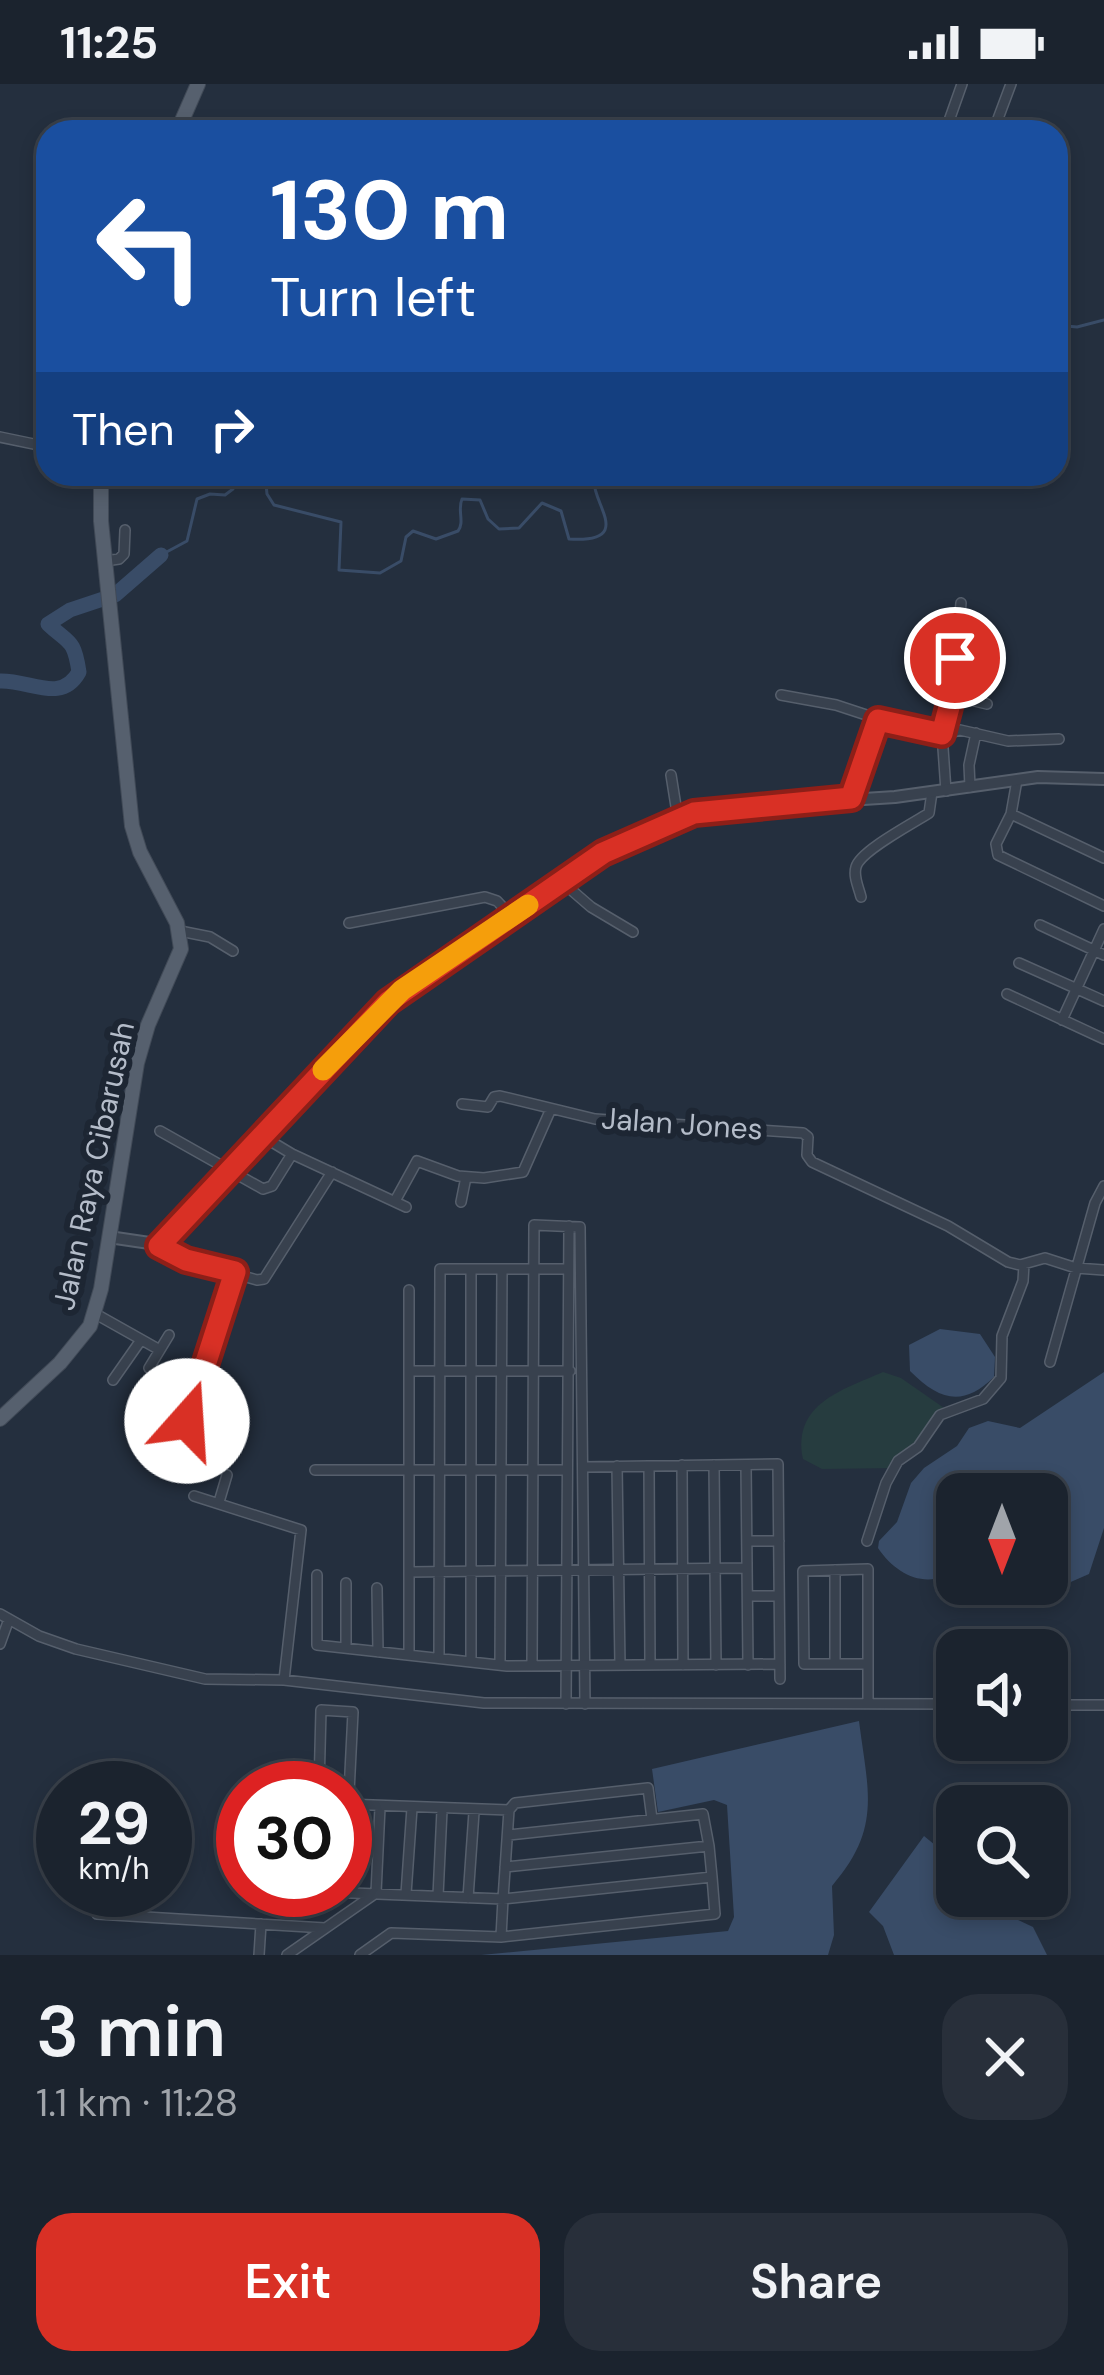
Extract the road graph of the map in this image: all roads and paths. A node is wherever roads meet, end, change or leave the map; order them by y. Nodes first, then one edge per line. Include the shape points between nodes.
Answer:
1 (198, 84) edge
2 (962, 84) edge
3 (992, 84) edge
4 (1010, 87) edge
5 (186, 120) edge
6 (949, 120) edge
7 (998, 120) edge
8 (0, 437) edge
9 (36, 444) edge
10 (101, 486) edge
11 (125, 530) dead end
12 (105, 560) junction
13 (961, 603) dead end
14 (781, 695) dead end
15 (951, 700) junction
16 (988, 704) dead end
17 (878, 720) junction
18 (976, 733) junction
19 (942, 734) junction
20 (1059, 739) dead end
21 (671, 775) dead end
22 (1104, 778) edge
23 (1017, 780) junction
24 (970, 787) junction
25 (939, 792) junction
26 (851, 798) junction
27 (1011, 814) junction
28 (678, 819) junction
29 (1104, 858) edge
30 (561, 881) junction
31 (861, 897) dead end
32 (1104, 906) edge
33 (511, 916) junction
34 (349, 922) dead end
35 (1040, 925) dead end
36 (1104, 929) edge
37 (180, 931) junction
38 (633, 932) dead end
39 (233, 951) dead end
40 (1099, 952) edge
41 (1018, 963) dead end
42 (1077, 989) junction
43 (1006, 994) dead end
44 (1104, 1001) edge
45 (1062, 1020) junction
46 (1104, 1040) edge
47 (462, 1103) dead end
48 (550, 1111) junction
49 (160, 1131) dead end
50 (262, 1136) junction
51 (292, 1154) junction
52 (228, 1171) junction
53 (332, 1172) junction
54 (466, 1177) junction
55 (1104, 1186) edge
56 (395, 1201) junction
57 (461, 1202) dead end
58 (406, 1207) dead end
59 (568, 1226) junction
60 (110, 1237) junction
61 (159, 1246) junction
62 (1024, 1264) junction
63 (1076, 1268) junction
64 (471, 1269) junction
65 (502, 1269) junction
66 (534, 1269) junction
67 (568, 1270) junction
68 (1104, 1270) edge
69 (235, 1272) junction
70 (409, 1290) dead end
71 (94, 1313) junction
72 (169, 1335) dead end
73 (141, 1340) junction
74 (158, 1349) junction
75 (1050, 1362) dead end
76 (409, 1371) junction
77 (440, 1371) junction
78 (471, 1371) junction
79 (501, 1371) junction
80 (533, 1371) junction
81 (568, 1371) junction
82 (581, 1371) junction
83 (113, 1380) dead end
84 (197, 1392) junction
85 (0, 1419) edge
86 (187, 1421) dead end
87 (714, 1465) junction
88 (746, 1465) junction
89 (583, 1466) junction
90 (617, 1466) junction
91 (649, 1466) junction
92 (682, 1466) junction
93 (315, 1471) dead end
94 (409, 1471) junction
95 (440, 1471) junction
96 (471, 1471) junction
97 (501, 1471) junction
98 (533, 1471) junction
99 (567, 1471) junction
100 (226, 1475) dead end
101 (194, 1496) dead end
102 (219, 1502) junction
103 (747, 1541) junction
104 (779, 1541) junction
105 (867, 1541) dead end
106 (747, 1568) junction
107 (682, 1569) junction
108 (715, 1569) junction
109 (566, 1570) junction
110 (584, 1570) junction
111 (619, 1570) junction
112 (650, 1570) junction
113 (835, 1570) junction
114 (471, 1571) junction
115 (501, 1571) junction
116 (532, 1571) junction
117 (409, 1572) junction
118 (440, 1572) junction
119 (317, 1575) dead end
120 (346, 1583) dead end
121 (377, 1588) dead end
122 (748, 1596) junction
123 (779, 1596) junction
124 (5, 1616) edge
125 (0, 1644) edge
126 (346, 1648) junction
127 (378, 1652) junction
128 (409, 1655) junction
129 (439, 1658) junction
130 (471, 1662) junction
131 (780, 1664) junction
132 (835, 1664) junction
133 (868, 1664) junction
134 (500, 1665) junction
135 (566, 1665) junction
136 (585, 1665) junction
137 (620, 1665) junction
138 (650, 1665) junction
139 (682, 1665) junction
140 (716, 1665) junction
141 (748, 1665) junction
142 (532, 1666) junction
143 (780, 1678) dead end
144 (284, 1680) junction
145 (566, 1704) junction
146 (585, 1704) junction
147 (868, 1704) junction
148 (936, 1705) edge
149 (1068, 1705) edge
150 (1104, 1705) edge
151 (320, 1761) edge
152 (350, 1761) edge
153 (372, 1807) edge
154 (380, 1808) junction
155 (412, 1808) junction
156 (442, 1810) junction
157 (509, 1810) junction
158 (474, 1812) junction
159 (652, 1819) junction
160 (509, 1835) junction
161 (709, 1846) junction
162 (505, 1867) junction
163 (712, 1877) junction
164 (372, 1893) edge
165 (376, 1893) junction
166 (406, 1894) junction
167 (438, 1896) junction
168 (468, 1898) junction
169 (503, 1899) junction
170 (147, 1917) edge
171 (261, 1924) junction
172 (325, 1928) junction
173 (501, 1937) junction
174 (260, 1955) edge
175 (287, 1955) edge
176 (360, 1955) edge

1 - 5 main road
2 - 6 street
3 - 4 street
4 - 7 street
8 - 9 street
10 - 12 main road
11 - 12 street via 124,554
12 - 37 main road via 134,833
13 - 15 street
14 - 17 street
15 - 16 street
15 - 19 street
17 - 19 street
17 - 26 street
18 - 19 street
18 - 20 street
18 - 24 street
19 - 25 street
21 - 28 street
22 - 23 street
23 - 24 street
23 - 27 street
24 - 25 street
25 - 26 street
25 - 31 street via 929,813 861,858
26 - 28 street
27 - 29 street
27 - 32 street via 998,856
28 - 30 street
30 - 33 street
30 - 38 street
33 - 34 street via 484,897
33 - 50 street via 388,1002
35 - 40 street
36 - 40 street
37 - 39 street
37 - 60 main road, Jalan Raya Cibarusah via 178,958 137,1063
40 - 42 street
41 - 42 street
42 - 44 street
42 - 45 street
43 - 45 street
45 - 46 street
47 - 48 street, Jalan Jones via 488,1108 500,1096
48 - 54 street via 523,1172
48 - 62 street, Jalan Jones via 803,1132 812,1162 948,1226 994,1257
49 - 52 street
50 - 51 street
50 - 52 street
51 - 52 street via 268,1189
51 - 53 street
52 - 61 street
53 - 56 street
53 - 69 street via 267,1277
54 - 56 street via 417,1161
54 - 57 street
55 - 63 street
56 - 58 street
59 - 66 street via 534,1225
59 - 67 street
59 - 82 street via 580,1227
60 - 61 street
60 - 71 main road, Jalan Raya Cibarusah
61 - 69 street
62 - 63 street, Jalan Jones via 1040,1258
62 - 105 street via 1002,1336 1001,1378 983,1399 940,1415 898,1461
63 - 68 street, Jalan Jones
63 - 75 street
64 - 65 street
64 - 77 street via 440,1269
64 - 78 street
65 - 66 street
65 - 79 street
66 - 67 street
66 - 80 street
67 - 81 street
69 - 84 street
70 - 76 street
71 - 73 street
71 - 85 main road, Jalan Raya Cibarusah via 75,1347
72 - 74 street
73 - 74 street
73 - 83 street
74 - 84 street via 149,1368
76 - 77 street
76 - 94 street
77 - 78 street
77 - 95 street
78 - 79 street
78 - 96 street
79 - 80 street
79 - 97 street
80 - 81 street
80 - 98 street
81 - 82 street
81 - 99 street
82 - 89 street
84 - 86 street
87 - 88 street
87 - 92 street
87 - 108 street
88 - 103 street
88 - 104 street via 778,1464
89 - 90 street
89 - 110 street
90 - 91 street
90 - 111 street
91 - 92 street
91 - 112 street
92 - 107 street
93 - 94 street
94 - 95 street
94 - 117 street
95 - 96 street
95 - 118 street
96 - 97 street
96 - 114 street
97 - 98 street
97 - 115 street
98 - 99 street
98 - 116 street
99 - 109 street
100 - 102 street
101 - 102 street
102 - 144 street via 301,1530
103 - 104 street
103 - 106 street
104 - 123 street
106 - 108 street
106 - 122 street
107 - 108 street
107 - 112 street
107 - 139 street
108 - 140 street
109 - 110 street
109 - 116 street
109 - 135 street
110 - 111 street
110 - 136 street
111 - 112 street
111 - 137 street
112 - 138 street
113 - 132 street
113 - 132 street via 803,1571 804,1664
113 - 133 street via 868,1569
114 - 115 street
114 - 118 street
114 - 130 street
115 - 116 street
115 - 134 street
116 - 142 street
117 - 118 street
117 - 128 street
118 - 129 street
119 - 126 street via 317,1645
120 - 126 street
121 - 127 street
122 - 123 street
122 - 141 street
123 - 131 street
124 - 125 street
124 - 144 street via 76,1649 189,1676
126 - 127 street
127 - 128 street
128 - 129 street
129 - 130 street
130 - 134 street
131 - 141 street
131 - 143 street
132 - 133 street
133 - 147 street
134 - 142 street
135 - 136 street
135 - 142 street
135 - 145 street
136 - 137 street
136 - 146 street
137 - 138 street
138 - 139 street
139 - 140 street
140 - 141 street
144 - 145 street
145 - 146 street
146 - 147 street
147 - 148 street
149 - 150 street
151 - 152 street via 321,1710 353,1712
153 - 154 street
154 - 155 street
154 - 165 street
155 - 156 street
155 - 166 street
156 - 158 street
156 - 167 street
157 - 158 street
157 - 159 street via 514,1803 648,1788
157 - 160 street
158 - 168 street
159 - 160 street
159 - 161 street via 704,1814
160 - 162 street
161 - 162 street
161 - 163 street
162 - 169 street
163 - 169 street
163 - 173 street via 715,1914
164 - 165 street
165 - 166 street
165 - 172 street
166 - 167 street
167 - 168 street
168 - 169 street
169 - 173 street
170 - 171 street
171 - 172 street
171 - 174 street
172 - 175 street
173 - 176 street via 391,1933

